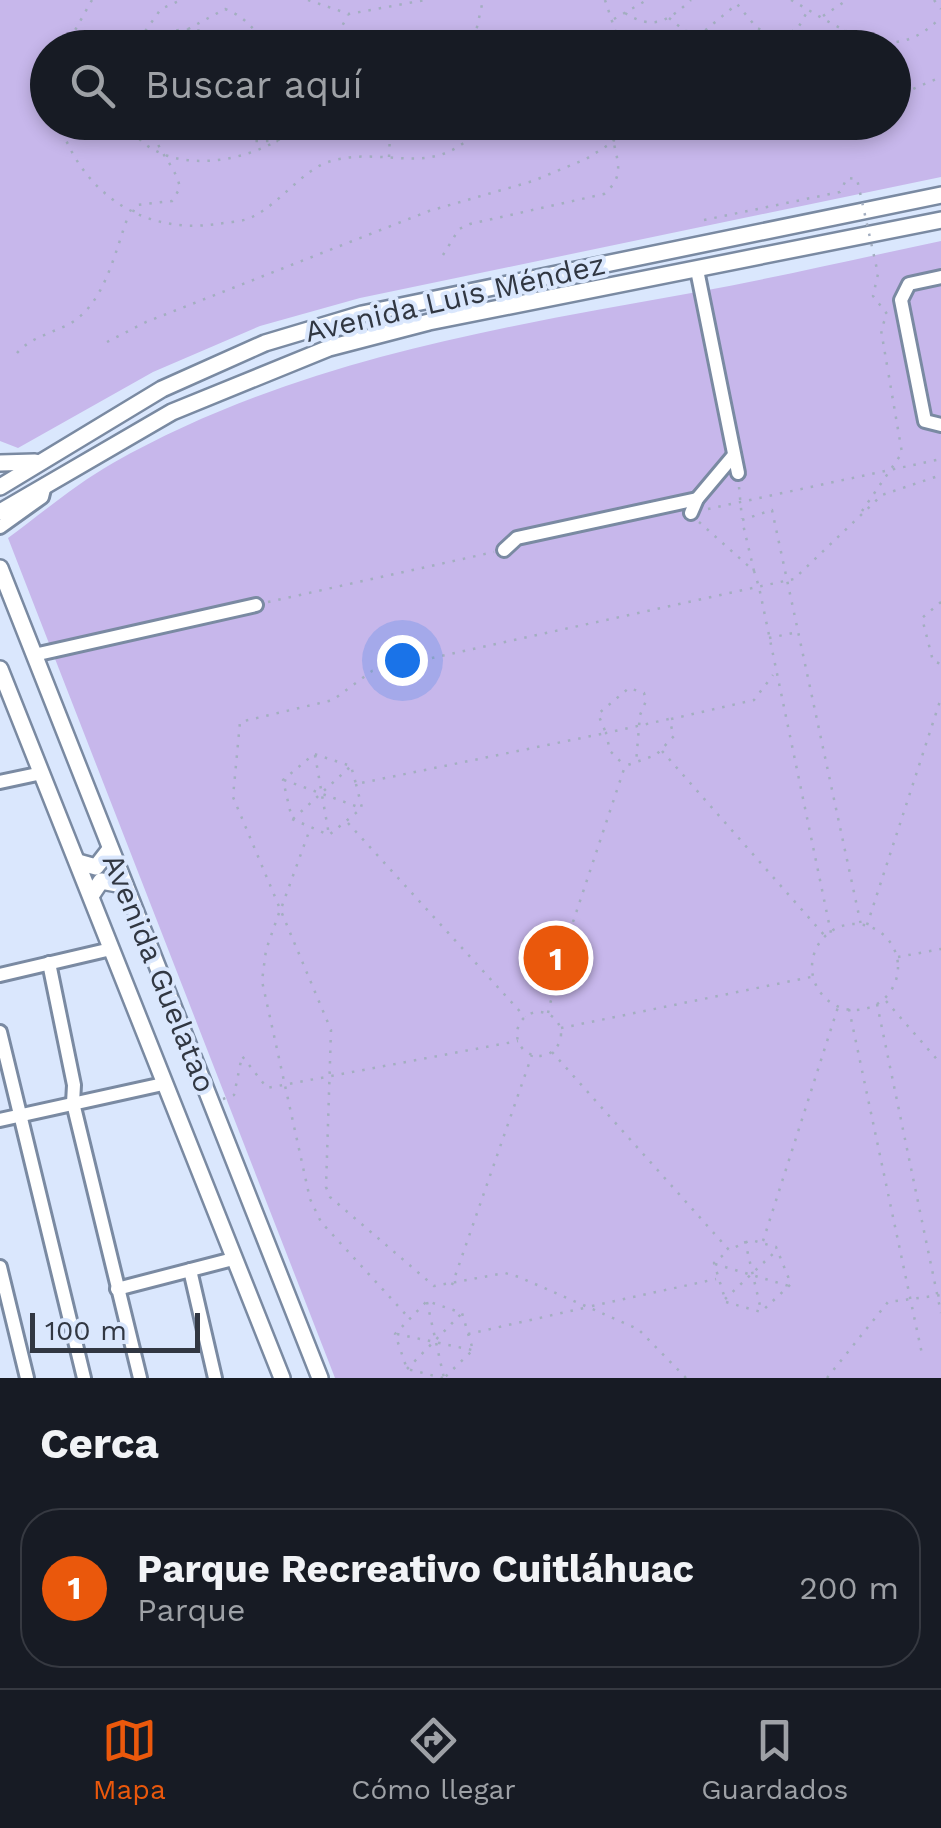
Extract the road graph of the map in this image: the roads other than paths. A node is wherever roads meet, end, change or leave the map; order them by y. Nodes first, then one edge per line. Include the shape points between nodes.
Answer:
1 (941, 195) edge
2 (941, 220) edge
3 (660, 252) junction
4 (600, 265) junction
5 (697, 270) junction
6 (664, 277) junction
7 (941, 277) edge
8 (604, 288) junction
9 (941, 425) edge
10 (734, 454) junction
11 (39, 462) junction
12 (0, 463) edge
13 (738, 473) road end
14 (45, 485) junction
15 (0, 487) edge
16 (0, 512) edge
17 (0, 527) edge
18 (504, 550) dead end
19 (0, 568) edge
20 (256, 605) dead end
21 (34, 655) junction
22 (0, 669) edge
23 (42, 773) junction
24 (0, 782) edge
25 (110, 849) junction
26 (78, 862) junction
27 (124, 885) junction
28 (91, 896) junction
29 (111, 949) junction
30 (49, 963) junction
31 (0, 975) edge
32 (0, 1032) edge
33 (163, 1084) junction
34 (73, 1103) junction
35 (20, 1116) junction
36 (0, 1120) edge
37 (233, 1259) junction
38 (0, 1267) edge
39 (190, 1270) junction
40 (117, 1289) junction
41 (27, 1378) edge
42 (84, 1378) edge
43 (140, 1378) edge
44 (216, 1378) edge
45 (282, 1378) edge
46 (320, 1378) edge

1 - 3 main road, Avenida Luis Méndez
2 - 5 main road, Avenida Luis Méndez
3 - 4 main road, Avenida Luis Méndez
3 - 6 main road
4 - 8 main road
4 - 11 main road, Avenida Luis Méndez via 362,314 266,343 162,389
5 - 6 main road, Avenida Luis Méndez
5 - 10 street
6 - 8 main road, Avenida Luis Méndez
7 - 9 street via 910,284 901,300 925,422
8 - 14 main road, Avenida Luis Méndez via 429,322 313,354 172,412
10 - 13 street
10 - 18 street via 694,506 517,538
11 - 12 main road
11 - 15 main road, Avenida Luis Méndez
14 - 16 main road, Avenida Luis Méndez
14 - 17 street via 42,498
19 - 21 main road, Avenida Guelatao
20 - 21 street
21 - 25 main road, Avenida Guelatao
22 - 23 main road, Avenida Guelatao
23 - 24 street
23 - 26 main road, Avenida Guelatao
25 - 26 main road via 96,867
25 - 27 main road, Avenida Guelatao
26 - 28 main road, Avenida Guelatao
27 - 28 main road via 101,881
27 - 46 main road, Avenida Guelatao
28 - 29 main road, Avenida Guelatao
29 - 30 street
29 - 33 main road, Avenida Guelatao
30 - 31 street
30 - 34 street
32 - 35 street
33 - 34 street
33 - 37 main road, Avenida Guelatao
34 - 35 street
34 - 40 street
35 - 36 street
35 - 42 street
37 - 39 street
37 - 45 main road, Avenida Guelatao
38 - 41 street
39 - 40 street
39 - 44 street
40 - 43 street

